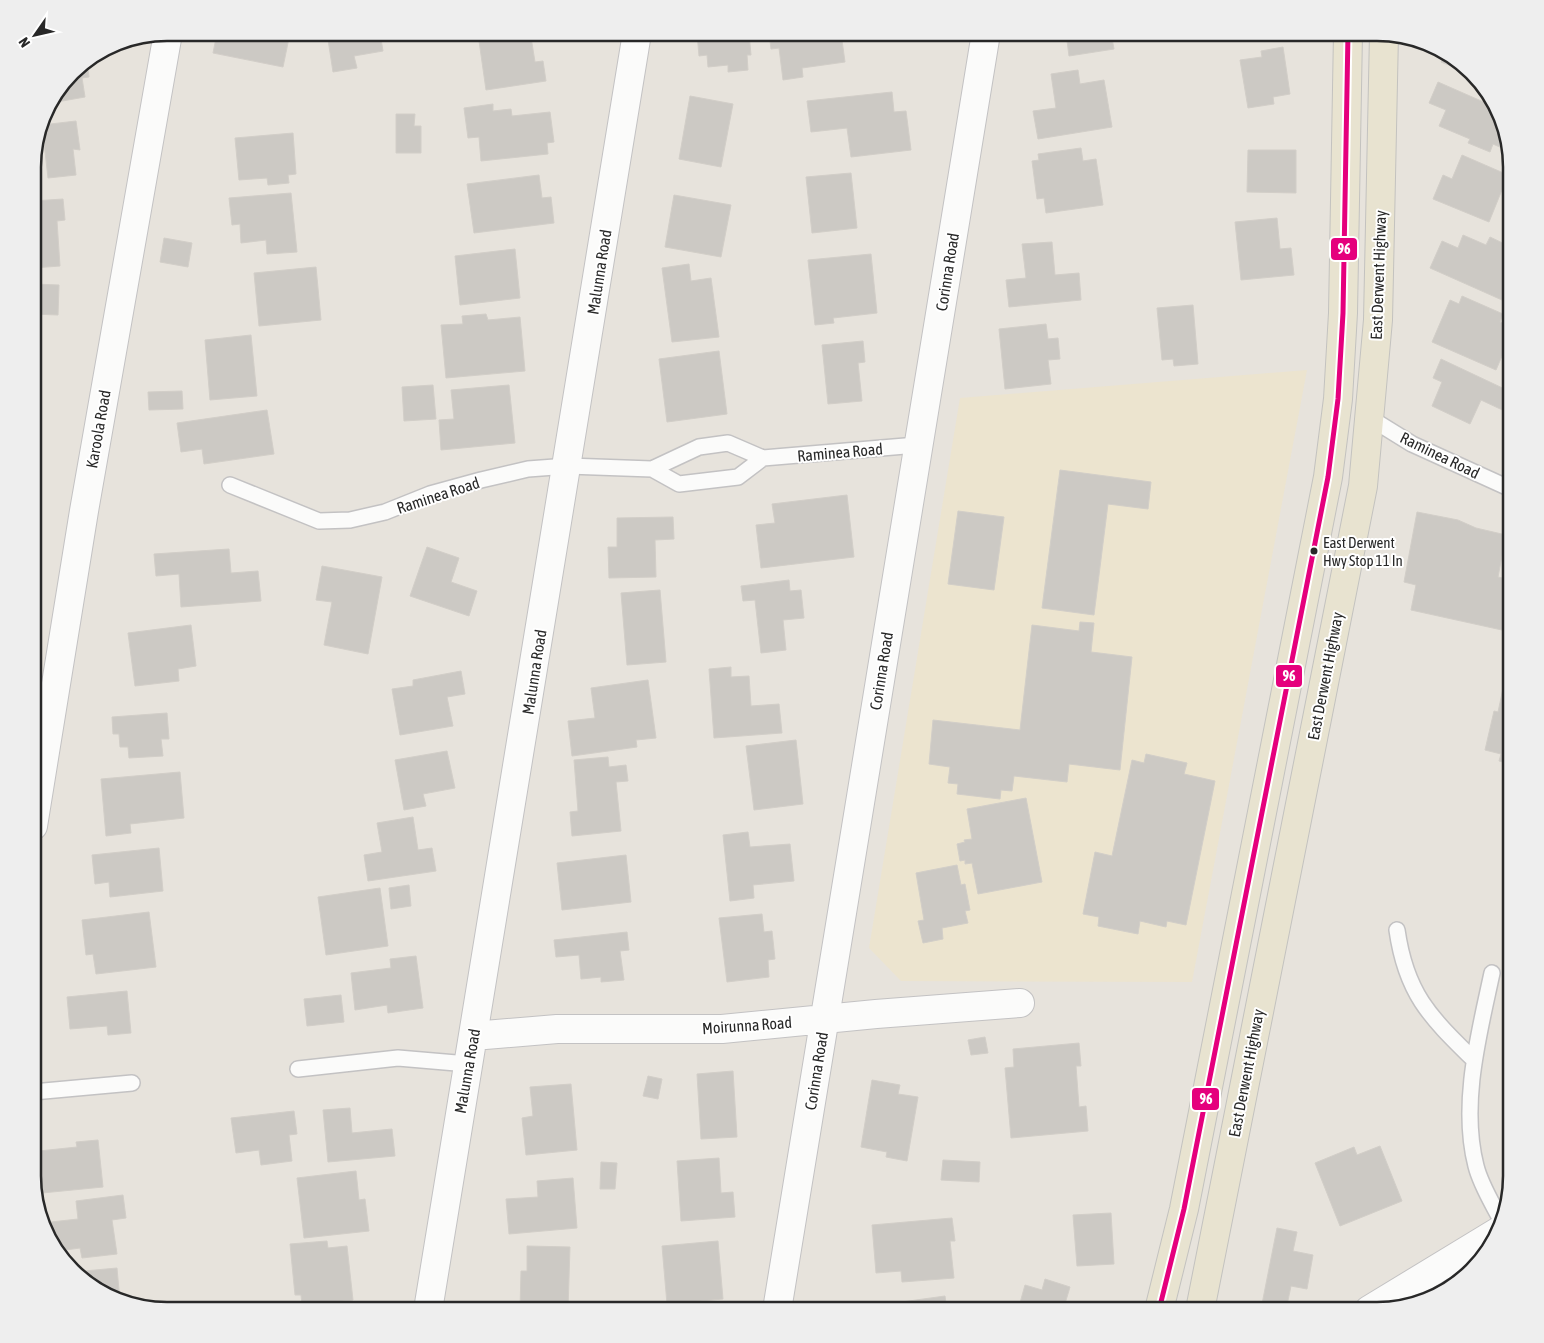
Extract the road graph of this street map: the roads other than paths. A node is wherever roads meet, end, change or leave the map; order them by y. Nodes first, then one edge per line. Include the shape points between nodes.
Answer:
1 (166, 41) edge
2 (636, 41) edge
3 (984, 41) edge
4 (1348, 41) edge
5 (1384, 41) edge
6 (1370, 418) junction
7 (917, 445) junction
8 (763, 458) junction
9 (568, 466) junction
10 (652, 469) junction
11 (230, 485) dead end
12 (1502, 485) edge
13 (42, 770) edge
14 (1397, 930) dead end
15 (1492, 973) dead end
16 (1020, 1003) dead end
17 (824, 1019) junction
18 (473, 1036) junction
19 (1473, 1059) junction
20 (468, 1064) junction
21 (298, 1069) dead end
22 (132, 1083) dead end
23 (42, 1091) edge
24 (1497, 1212) edge
25 (1486, 1239) edge
26 (1383, 1301) edge
27 (429, 1302) edge
28 (778, 1302) edge
29 (1161, 1302) edge
30 (1202, 1302) edge

1 - 13 street, Karoola Road
2 - 9 street, Malunna Road
3 - 7 street, Corinna Road
4 - 29 main road via 1343,313 1338,399 1328,477 1186,1199
5 - 6 main road, East Derwent Highway via 1378,320
6 - 12 lane, Raminea Road via 1412,444
6 - 30 main road, East Derwent Highway via 1363,486
7 - 8 lane, Raminea Road
7 - 17 street, Corinna Road
8 - 10 lane, Raminea Road via 728,443 699,447
8 - 10 lane, Raminea Road via 738,477 679,484
9 - 10 lane, Raminea Road
9 - 11 lane, Raminea Road via 528,469 481,480 430,494 385,512 350,520 320,521
9 - 18 street, Malunna Road
14 - 19 lane via 1404,966 1424,1007
15 - 19 lane
16 - 17 street, Moirunna Road
17 - 18 street, Moirunna Road via 722,1029 557,1029
17 - 28 street, Corinna Road
18 - 20 street, Malunna Road
19 - 24 lane via 1470,1124 1473,1148 1476,1167
20 - 21 lane via 398,1058
20 - 27 street, Malunna Road
22 - 23 lane
25 - 26 street

